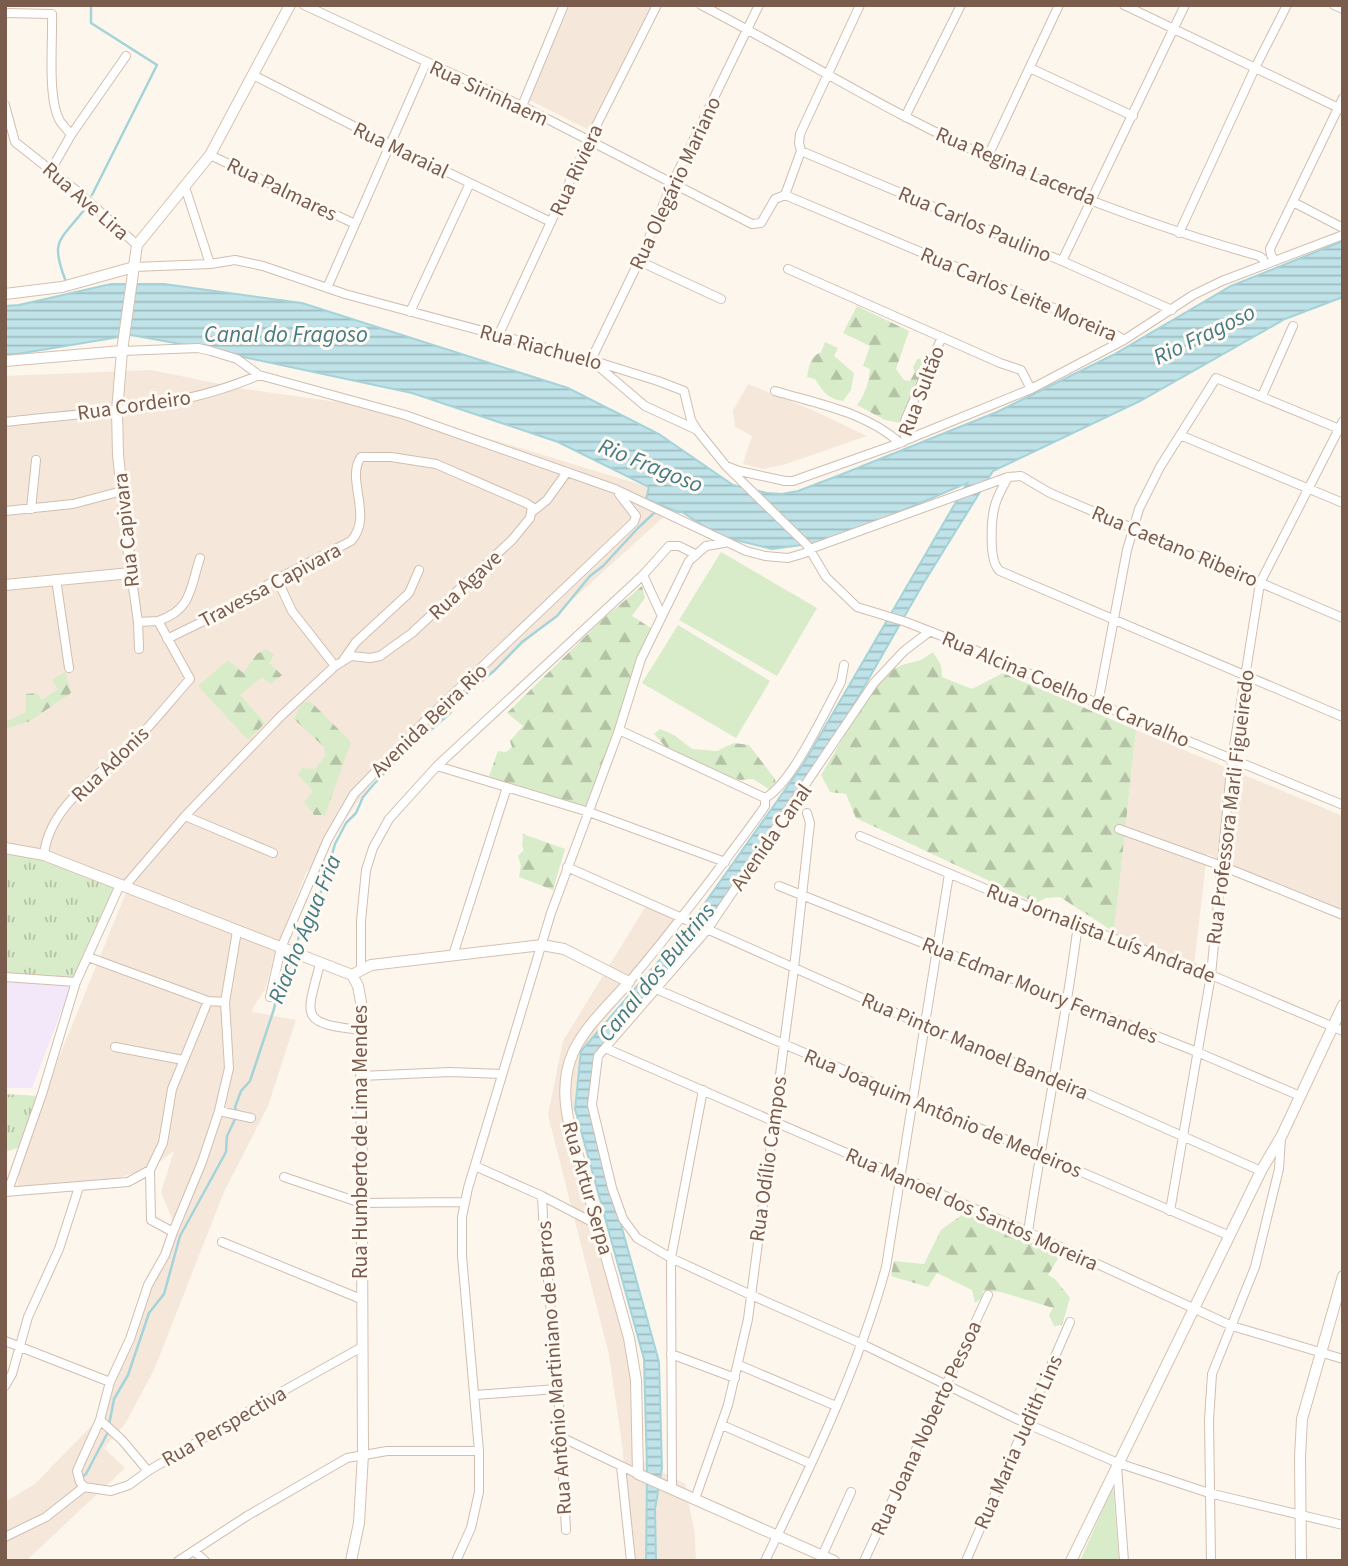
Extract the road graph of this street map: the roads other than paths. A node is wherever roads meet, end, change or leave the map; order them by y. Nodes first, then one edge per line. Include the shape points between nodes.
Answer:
1 (9, 5) edge
2 (290, 5) edge
3 (304, 5) edge
4 (564, 5) edge
5 (657, 5) edge
6 (701, 5) edge
7 (759, 5) edge
8 (860, 5) edge
9 (961, 5) edge
10 (1059, 5) edge
11 (1124, 5) edge
12 (1185, 5) edge
13 (1287, 5) edge
14 (1334, 5) edge
15 (1343, 9) edge
16 (5, 12) edge
17 (747, 29) junction
18 (1174, 29) junction
19 (126, 56) dead end
20 (426, 63) junction
21 (1030, 68) junction
22 (1255, 68) junction
23 (253, 75) junction
24 (828, 75) junction
25 (1343, 98) edge
26 (5, 105) edge
27 (522, 106) junction
28 (1340, 109) edge
29 (1133, 116) junction
30 (905, 117) junction
31 (71, 135) junction
32 (589, 141) junction
33 (10, 144) edge
34 (389, 145) junction
35 (801, 151) junction
36 (210, 155) junction
37 (988, 156) junction
38 (51, 170) junction
39 (673, 182) junction
40 (470, 183) junction
41 (185, 187) junction
42 (785, 195) junction
43 (1092, 199) junction
44 (1293, 202) junction
45 (551, 222) junction
46 (353, 223) junction
47 (1343, 228) edge
48 (1179, 233) junction
49 (1343, 234) edge
50 (137, 245) junction
51 (639, 261) junction
52 (1062, 261) junction
53 (1275, 261) junction
54 (210, 264) junction
55 (1265, 265) junction
56 (788, 269) dead end
57 (134, 271) junction
58 (327, 288) junction
59 (5, 294) edge
60 (721, 299) dead end
61 (1172, 310) junction
62 (410, 312) junction
63 (1293, 326) dead end
64 (498, 335) junction
65 (942, 337) junction
66 (1124, 340) junction
67 (123, 346) junction
68 (591, 360) junction
69 (5, 361) edge
70 (259, 375) junction
71 (1031, 389) junction
72 (775, 391) dead end
73 (1262, 396) junction
74 (117, 411) junction
75 (5, 422) edge
76 (1342, 427) edge
77 (697, 430) junction
78 (1180, 435) junction
79 (903, 442) junction
80 (36, 460) dead end
81 (726, 466) junction
82 (567, 472) junction
83 (1008, 477) junction
84 (1309, 488) junction
85 (615, 489) junction
86 (122, 491) junction
87 (1343, 503) edge
88 (31, 509) junction
89 (5, 511) edge
90 (532, 512) junction
91 (1132, 527) junction
92 (726, 543) junction
93 (809, 547) junction
94 (695, 554) junction
95 (200, 558) dead end
96 (419, 570) dead end
97 (131, 573) junction
98 (643, 575) junction
99 (56, 579) junction
100 (276, 579) junction
101 (1260, 583) junction
102 (5, 585) edge
103 (662, 614) junction
104 (1343, 618) edge
105 (158, 621) junction
106 (1114, 621) junction
107 (138, 622) junction
108 (929, 632) junction
109 (167, 639) junction
110 (139, 649) dead end
111 (338, 663) junction
112 (844, 665) dead end
113 (69, 668) dead end
114 (1245, 676) junction
115 (1098, 703) junction
116 (1343, 717) edge
117 (619, 730) junction
118 (1232, 759) junction
119 (438, 766) junction
120 (507, 787) junction
121 (765, 798) junction
122 (1343, 805) edge
123 (589, 812) junction
124 (807, 813) dead end
125 (185, 816) junction
126 (1119, 829) dead end
127 (860, 836) dead end
128 (5, 848) edge
129 (272, 853) dead end
130 (44, 856) junction
131 (725, 862) junction
132 (1222, 866) junction
133 (567, 867) junction
134 (949, 874) junction
135 (122, 886) junction
136 (779, 886) dead end
137 (802, 895) junction
138 (1343, 915) edge
139 (687, 919) junction
140 (1077, 924) junction
141 (706, 929) junction
142 (237, 931) junction
143 (542, 945) junction
144 (936, 947) junction
145 (282, 948) junction
146 (453, 956) junction
147 (88, 957) junction
148 (320, 964) junction
149 (794, 968) junction
150 (356, 973) junction
151 (1211, 975) junction
152 (5, 977) edge
153 (76, 982) junction
154 (629, 982) junction
155 (656, 989) junction
156 (270, 997) dead end
157 (208, 1001) junction
158 (1068, 1001) junction
159 (225, 1002) junction
160 (1343, 1005) edge
161 (925, 1026) junction
162 (1337, 1028) edge
163 (360, 1030) junction
164 (784, 1045) junction
165 (115, 1047) dead end
166 (605, 1048) junction
167 (1197, 1052) junction
168 (183, 1060) junction
169 (502, 1074) junction
170 (361, 1076) junction
171 (1054, 1079) junction
172 (703, 1090) junction
173 (1300, 1096) junction
174 (913, 1100) junction
175 (219, 1111) junction
176 (251, 1118) dead end
177 (773, 1121) junction
178 (1282, 1135) junction
179 (1184, 1136) junction
180 (1039, 1155) junction
181 (475, 1166) junction
182 (150, 1170) junction
183 (1261, 1171) junction
184 (902, 1176) junction
185 (284, 1177) dead end
186 (79, 1186) junction
187 (7, 1192) edge
188 (542, 1196) junction
189 (464, 1202) junction
190 (361, 1203) junction
191 (1170, 1211) junction
192 (599, 1226) junction
193 (1028, 1232) junction
194 (173, 1233) junction
195 (1230, 1236) junction
196 (222, 1242) dead end
197 (671, 1258) junction
198 (1343, 1276) edge
199 (751, 1295) junction
200 (988, 1295) dead end
201 (361, 1299) junction
202 (1195, 1308) junction
203 (1070, 1322) dead end
204 (1232, 1326) junction
205 (5, 1341) edge
206 (860, 1343) junction
207 (19, 1345) junction
208 (362, 1348) junction
209 (1321, 1353) junction
210 (671, 1354) junction
211 (1343, 1359) edge
212 (739, 1365) junction
213 (735, 1378) junction
214 (110, 1382) junction
215 (944, 1384) junction
216 (5, 1386) edge
217 (558, 1389) junction
218 (474, 1395) junction
219 (836, 1406) junction
220 (101, 1422) junction
221 (1025, 1423) junction
222 (722, 1425) junction
223 (561, 1437) junction
224 (479, 1451) junction
225 (363, 1454) junction
226 (809, 1463) junction
227 (1118, 1464) junction
228 (621, 1466) junction
229 (148, 1471) junction
230 (640, 1475) junction
231 (82, 1485) junction
232 (668, 1487) junction
233 (851, 1492) dead end
234 (1209, 1493) junction
235 (695, 1499) junction
236 (1300, 1514) junction
237 (1343, 1525) edge
238 (566, 1530) dead end
239 (777, 1535) junction
240 (5, 1537) edge
241 (194, 1551) junction
242 (822, 1556) junction
243 (178, 1561) edge
244 (205, 1561) edge
245 (351, 1561) edge
246 (456, 1561) edge
247 (631, 1561) edge
248 (765, 1561) edge
249 (834, 1561) edge
250 (864, 1561) edge
251 (966, 1561) edge
252 (1071, 1561) edge
253 (1124, 1561) edge
254 (1211, 1561) edge
255 (1301, 1561) edge

1 - 16 street
2 - 23 street
3 - 20 street, Rua Sirinhaem
4 - 27 street
5 - 32 street, Rua Riviera
6 - 17 street, Rua Regina Lacerda
7 - 17 street, Rua Olegário Mariano
8 - 24 street
9 - 30 street
10 - 21 street
11 - 18 street
12 - 18 street
13 - 22 street
14 - 15 street
16 - 31 street via 52,14 55,103
17 - 24 street, Rua Regina Lacerda
17 - 39 street, Rua Olegário Mariano
18 - 22 street
18 - 29 street
19 - 31 street
20 - 27 street, Rua Sirinhaem
20 - 34 street
21 - 29 street
21 - 37 street
22 - 28 street
22 - 48 street
23 - 34 street, Rua Maraial
23 - 36 street
24 - 30 street, Rua Regina Lacerda
24 - 35 street via 800,134
25 - 28 street
26 - 33 street, Rua Ave Lira
27 - 32 street, Rua Sirinhaem
28 - 44 street
29 - 43 street
30 - 37 street, Rua Regina Lacerda
31 - 38 street
32 - 39 street, Rua Sirinhaem
32 - 45 street, Rua Riviera
33 - 38 street, Rua Ave Lira
34 - 40 street, Rua Maraial
34 - 46 street
35 - 42 street
35 - 52 street, Rua Carlos Paulino
36 - 41 street
36 - 46 street, Rua Palmares
37 - 43 street, Rua Regina Lacerda
38 - 50 street, Rua Ave Lira
39 - 42 street, Rua Sirinhaem via 754,224 761,223 775,199
39 - 51 street, Rua Olegário Mariano
40 - 45 street, Rua Maraial
40 - 62 street
41 - 50 street
41 - 54 street
42 - 66 street, Rua Carlos Leite Moreira
43 - 48 street, Rua Regina Lacerda
43 - 52 street
44 - 47 street
44 - 53 street via 1270,249
45 - 64 street, Rua Riviera
46 - 58 street
48 - 55 street, Rua Regina Lacerda via 1259,256
49 - 53 street
50 - 57 street, Rua Ave Lira
51 - 60 street
51 - 68 street, Rua Olegário Mariano
52 - 61 street, Rua Carlos Paulino
53 - 55 street
54 - 57 street, Rua Riachuelo
54 - 58 street, Rua Riachuelo via 235,260
55 - 61 street, Rua Carlos Leite Moreira via 1193,295
56 - 65 street
57 - 59 street
57 - 67 street, Rua Ave Lira
58 - 62 street, Rua Riachuelo
61 - 66 street, Rua Carlos Leite Moreira
62 - 64 street, Rua Riachuelo
63 - 73 street
64 - 68 street, Rua Riachuelo
65 - 71 street via 1021,370
65 - 79 street, Rua Sultão via 906,418
66 - 71 street
67 - 69 street
67 - 70 street via 198,348 237,359
67 - 74 street, Rua Capivara
68 - 77 street via 645,406
68 - 77 street, Rua Riachuelo via 681,390
70 - 74 street, Rua Cordeiro via 214,393
70 - 82 street via 405,415
71 - 79 street
72 - 79 street via 836,408
73 - 76 street
73 - 78 street via 1216,378
74 - 75 street, Rua Cordeiro
74 - 86 street, Rua Capivara
76 - 84 street, Rua Professora Marli Figueiredo
77 - 81 street, Rua Riachuelo
78 - 84 street
78 - 91 street via 1151,483
79 - 81 street via 793,481
80 - 88 street
81 - 93 street, Rua Alcina Coelho de Carvalho
82 - 85 street
82 - 90 street, Rua Agave
83 - 91 street, Rua Caetano Ribeiro via 1021,477
83 - 93 street
83 - 106 street via 994,510 995,567
84 - 87 street
84 - 101 street, Rua Professora Marli Figueiredo
85 - 92 street
85 - 145 street, Avenida Beira Rio via 636,519 354,794 328,839
86 - 88 street
86 - 97 street, Rua Capivara
88 - 89 street
90 - 100 street, Travessa Capivara via 526,503 436,464 367,456 359,459 361,515 354,538
90 - 111 street, Rua Agave via 506,547 412,633 376,657 351,656
91 - 101 street, Rua Caetano Ribeiro
91 - 106 street
92 - 93 street via 778,558 794,557
92 - 94 street via 706,546
93 - 108 street, Rua Alcina Coelho de Carvalho via 826,577 857,607
94 - 98 street, Rua Humberto de Lima Mendes via 670,546
94 - 103 street
95 - 105 street via 186,604
96 - 111 street via 409,593
97 - 99 street
97 - 107 street, Rua Capivara
98 - 103 street
98 - 119 street, Rua Humberto de Lima Mendes
99 - 102 street
99 - 113 street
100 - 109 street, Travessa Capivara
100 - 111 street via 292,611
101 - 104 street, Rua Caetano Ribeiro
101 - 114 street, Rua Professora Marli Figueiredo
103 - 117 street via 641,659
105 - 107 street
105 - 109 street
106 - 114 street
106 - 115 street
107 - 110 street, Rua Capivara
108 - 115 street, Rua Alcina Coelho de Carvalho
108 - 141 street, Avenida Canal via 894,660 863,698
109 - 130 street, Rua Adonis via 190,680 56,819
111 - 125 street
112 - 121 street, Rua Artur Serpa via 841,682 788,776
114 - 116 street
114 - 118 street, Rua Professora Marli Figueiredo
115 - 118 street, Rua Alcina Coelho de Carvalho
117 - 121 street
117 - 123 street
118 - 122 street, Rua Alcina Coelho de Carvalho
118 - 132 street, Rua Professora Marli Figueiredo
119 - 120 street
119 - 150 street, Rua Humberto de Lima Mendes via 395,811 373,848 363,891
120 - 123 street
120 - 146 street
121 - 131 street, Rua Artur Serpa via 765,806
123 - 131 street
123 - 133 street
124 - 137 street, Rua Odílio Campos
125 - 129 street
125 - 135 street
126 - 132 street
127 - 134 street, Rua Jornalista Luís Andrade
128 - 130 street
130 - 135 street
131 - 139 street, Rua Artur Serpa
132 - 138 street
132 - 151 street, Rua Professora Marli Figueiredo
133 - 139 street, Rua Pintor Manoel Bandeira
133 - 143 street
134 - 140 street, Rua Jornalista Luís Andrade
134 - 144 street
135 - 142 street
135 - 147 street
136 - 137 street, Rua Edmar Moury Fernandes
137 - 144 street, Rua Edmar Moury Fernandes
137 - 149 street, Rua Odílio Campos
139 - 141 street, Rua Pintor Manoel Bandeira
139 - 154 street, Rua Artur Serpa
140 - 151 street, Rua Jornalista Luís Andrade
140 - 158 street
141 - 149 street, Rua Pintor Manoel Bandeira
141 - 155 street, Avenida Canal
142 - 145 street
142 - 159 street
143 - 146 street
143 - 154 street via 564,949
143 - 169 street
144 - 158 street, Rua Edmar Moury Fernandes
144 - 161 street
145 - 148 street
145 - 156 street, Avenida Beira Rio
146 - 150 street via 371,965
147 - 153 street
147 - 157 street
148 - 150 street
148 - 163 street via 311,1015 319,1022
149 - 161 street, Rua Pintor Manoel Bandeira
149 - 164 street, Rua Odílio Campos
150 - 163 street, Rua Humberto de Lima Mendes
151 - 162 street, Rua Jornalista Luís Andrade
151 - 167 street, Rua Professora Marli Figueiredo
152 - 153 street
153 - 187 street
154 - 192 street, Rua Artur Serpa via 578,1040 566,1085 568,1118
155 - 164 street, Rua Joaquim Antônio de Medeiros
155 - 166 street, Avenida Canal
157 - 159 street
157 - 168 street
158 - 167 street, Rua Edmar Moury Fernandes
158 - 171 street
159 - 175 street via 229,1068
160 - 162 street
161 - 171 street, Rua Pintor Manoel Bandeira
161 - 174 street
162 - 173 street
163 - 170 street, Rua Humberto de Lima Mendes
164 - 174 street, Rua Joaquim Antônio de Medeiros
164 - 177 street, Rua Odílio Campos
165 - 168 street
166 - 172 street, Rua Manoel dos Santos Moreira
166 - 197 street, Avenida Canal via 596,1061 592,1105 615,1198 637,1238
167 - 173 street, Rua Edmar Moury Fernandes
167 - 179 street, Rua Professora Marli Figueiredo
168 - 182 street via 172,1089 163,1143
169 - 170 street
169 - 181 street
170 - 190 street, Rua Humberto de Lima Mendes
171 - 179 street, Rua Pintor Manoel Bandeira
171 - 180 street
172 - 177 street, Rua Manoel dos Santos Moreira
172 - 197 street
173 - 178 street
174 - 180 street, Rua Joaquim Antônio de Medeiros
174 - 184 street
175 - 176 street
175 - 194 street
177 - 184 street, Rua Manoel dos Santos Moreira
177 - 199 street, Rua Odílio Campos
178 - 183 street
178 - 204 street via 1262,1241
179 - 183 street, Rua Pintor Manoel Bandeira
179 - 191 street, Rua Professora Marli Figueiredo
180 - 191 street, Rua Joaquim Antônio de Medeiros
180 - 193 street
181 - 188 street, Rua Antônio Martiniano de Barros
181 - 189 street
182 - 186 street via 128,1182
182 - 194 street via 151,1220
183 - 195 street
184 - 193 street, Rua Manoel dos Santos Moreira
184 - 206 street via 886,1267
185 - 190 street
186 - 187 street
186 - 207 street via 59,1249
188 - 192 street
188 - 217 street, Rua Antônio Martiniano de Barros
189 - 190 street
189 - 218 street via 463,1255
190 - 201 street, Rua Humberto de Lima Mendes
191 - 195 street, Rua Joaquim Antônio de Medeiros
192 - 230 street, Rua Artur Serpa via 635,1369
193 - 202 street, Rua Manoel dos Santos Moreira
194 - 214 street
195 - 202 street
196 - 201 street
197 - 199 street
197 - 210 street
198 - 209 street
199 - 206 street
199 - 212 street, Rua Odílio Campos
200 - 215 street, Rua Joana Noberto Pessoa
201 - 208 street, Rua Humberto de Lima Mendes
202 - 204 street, Rua Manoel dos Santos Moreira
202 - 227 street
203 - 221 street, Rua Maria Judith Lins
204 - 209 street, Rua Manoel dos Santos Moreira
204 - 234 street via 1211,1382
205 - 207 street
206 - 215 street
206 - 219 street
207 - 214 street
207 - 216 street
208 - 225 street, Rua Humberto de Lima Mendes
208 - 229 street, Rua Perspectiva
209 - 211 street, Rua Manoel dos Santos Moreira
209 - 236 street via 1302,1419
210 - 213 street
210 - 232 street
212 - 213 street, Rua Odílio Campos
212 - 219 street
213 - 222 street, Rua Odílio Campos
214 - 220 street
215 - 221 street
215 - 250 street, Rua Joana Noberto Pessoa
217 - 218 street
217 - 223 street, Rua Antônio Martiniano de Barros
218 - 224 street
219 - 226 street
220 - 229 street
220 - 231 street via 78,1471
221 - 227 street
221 - 251 street, Rua Maria Judith Lins
222 - 226 street
222 - 235 street, Rua Odílio Campos
223 - 228 street
223 - 238 street, Rua Antônio Martiniano de Barros
224 - 225 street
224 - 246 street via 476,1510
225 - 241 street via 327,1469
225 - 245 street, Rua Humberto de Lima Mendes via 359,1522
226 - 239 street
227 - 234 street
227 - 252 street
227 - 253 street
228 - 230 street
228 - 247 street
229 - 231 street, Rua Perspectiva via 116,1490
230 - 232 street
231 - 240 street via 46,1517
232 - 235 street
233 - 242 street
234 - 236 street
234 - 254 street
235 - 239 street
236 - 237 street
236 - 255 street
239 - 242 street
239 - 248 street
241 - 243 street
241 - 244 street
242 - 249 street

